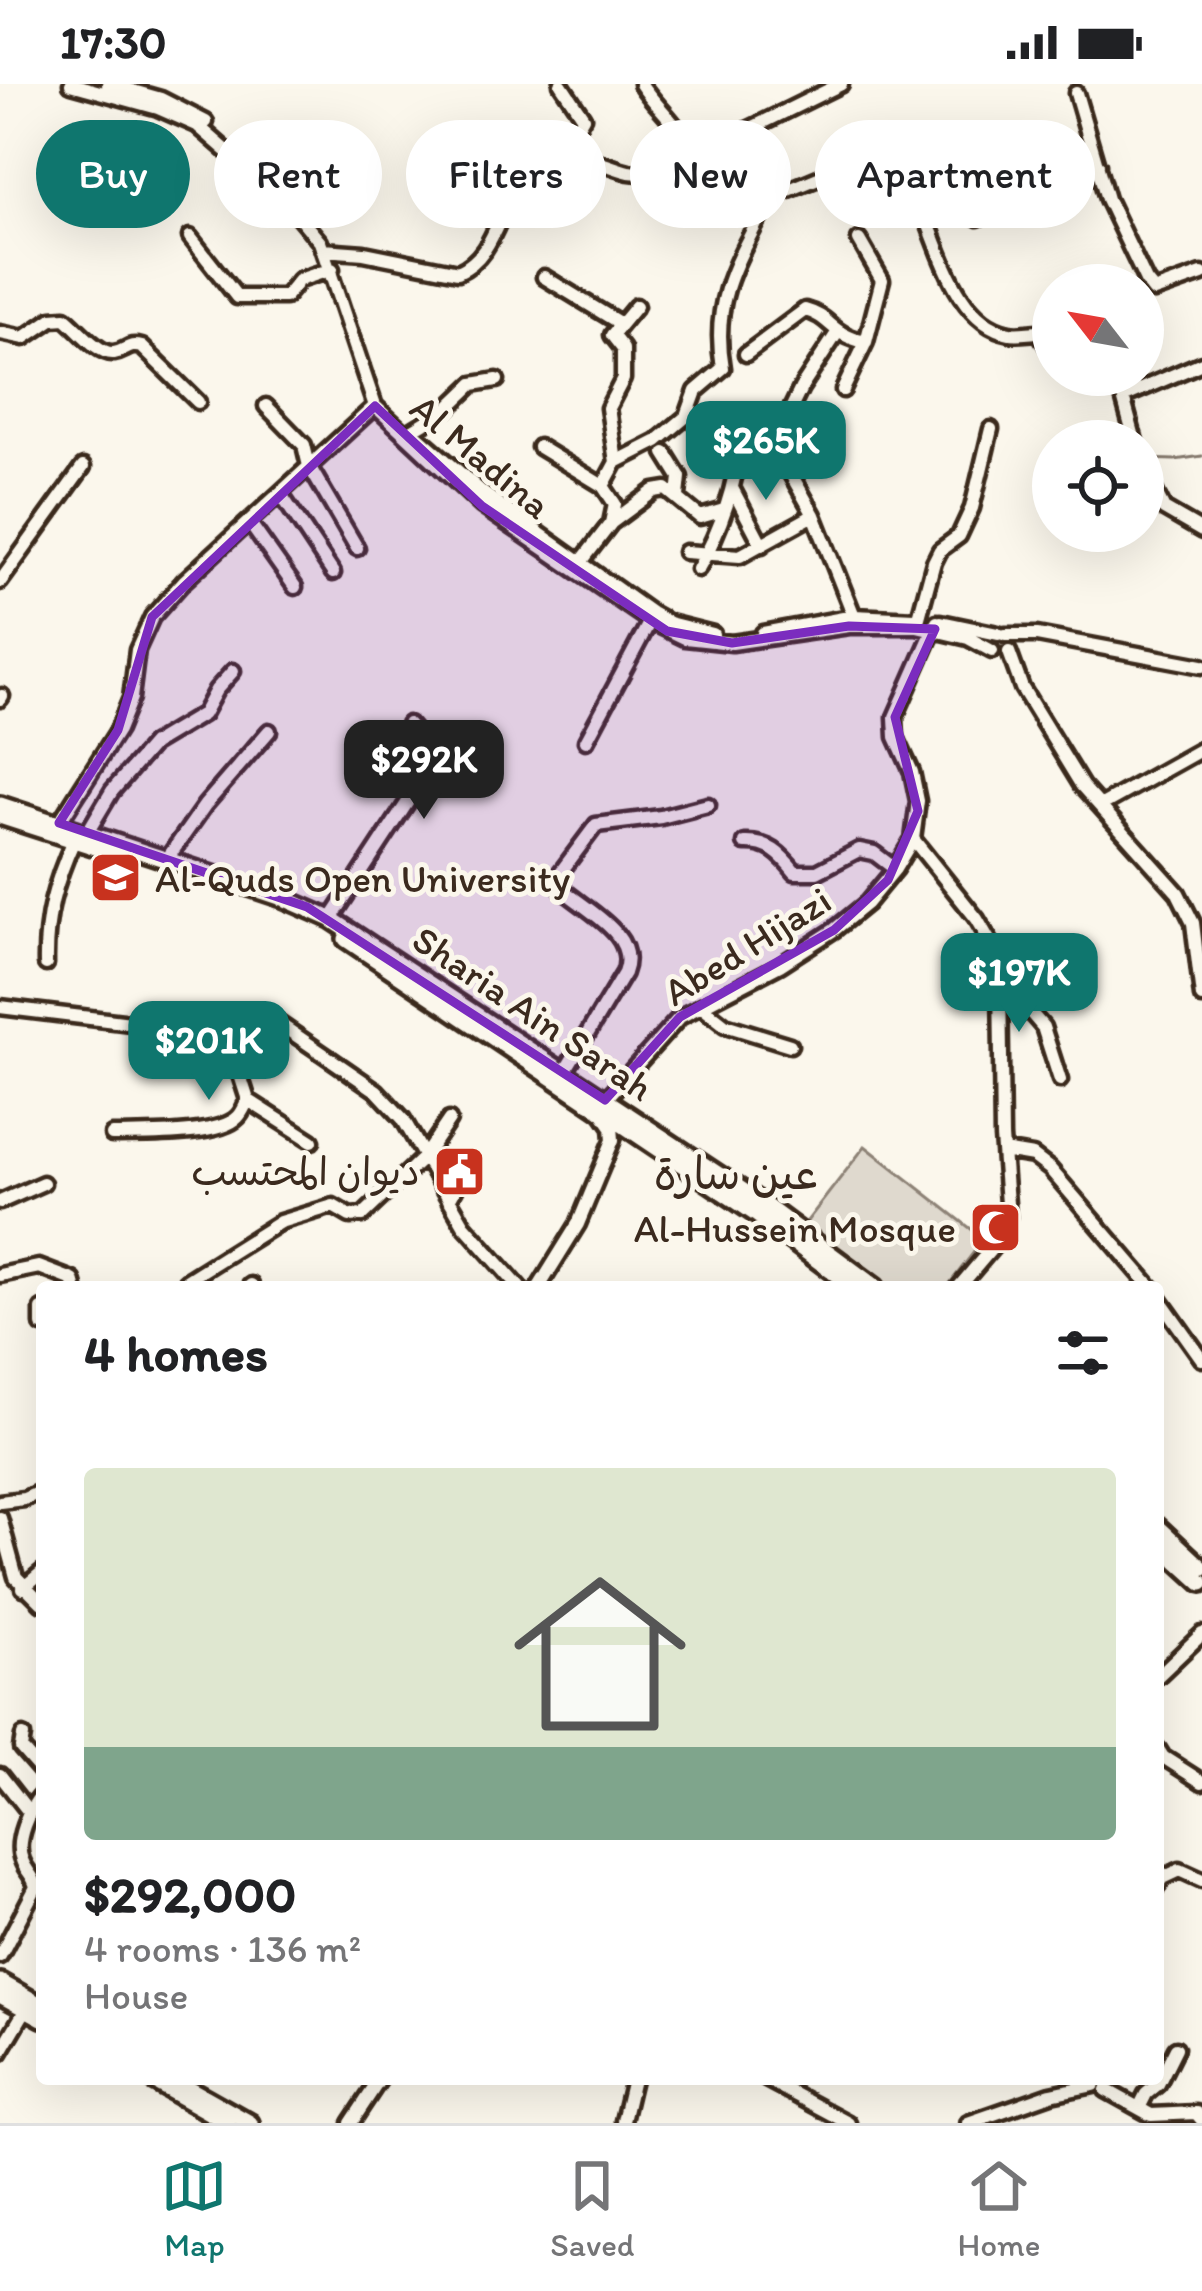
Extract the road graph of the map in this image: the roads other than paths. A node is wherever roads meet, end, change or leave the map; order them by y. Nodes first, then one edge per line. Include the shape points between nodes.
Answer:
1 (71, 84) edge
2 (108, 84) edge
3 (166, 84) edge
4 (561, 84) edge
5 (641, 84) edge
6 (841, 84) edge
7 (1076, 93) dead end
8 (159, 104) junction
9 (581, 120) edge
10 (670, 120) edge
11 (768, 120) edge
12 (1098, 166) junction
13 (1095, 167) edge
14 (791, 189) edge
15 (493, 228) edge
16 (754, 228) edge
17 (190, 237) dead end
18 (859, 240) dead end
19 (328, 250) junction
20 (332, 269) junction
21 (1202, 274) edge
22 (544, 277) dead end
23 (635, 306) dead end
24 (621, 324) junction
25 (0, 332) edge
26 (1032, 332) edge
27 (837, 333) junction
28 (866, 342) junction
29 (746, 354) dead end
30 (1202, 363) edge
31 (497, 380) dead end
32 (843, 390) dead end
33 (1123, 398) joint
34 (198, 402) dead end
35 (266, 406) dead end
36 (375, 406) junction
37 (1129, 420) edge
38 (991, 429) dead end
39 (411, 431) junction
40 (774, 444) junction
41 (538, 447) dead end
42 (665, 453) dead end
43 (616, 462) junction
44 (309, 466) junction
45 (83, 467) dead end
46 (603, 486) junction
47 (732, 488) junction
48 (280, 494) junction
49 (678, 496) junction
50 (1164, 509) edge
51 (724, 510) junction
52 (814, 515) junction
53 (249, 522) junction
54 (611, 523) junction
55 (1202, 531) edge
56 (762, 545) junction
57 (357, 548) dead end
58 (685, 552) dead end
59 (707, 554) junction
60 (581, 562) junction
61 (698, 569) dead end
62 (333, 573) dead end
63 (0, 582) edge
64 (296, 586) dead end
65 (854, 616) junction
66 (650, 621) junction
67 (917, 622) junction
68 (936, 626) junction
69 (1002, 645) junction
70 (1202, 666) edge
71 (233, 671) dead end
72 (408, 724) dead end
73 (269, 731) dead end
74 (586, 741) dead end
75 (1202, 749) edge
76 (0, 805) edge
77 (708, 805) dead end
78 (1100, 806) junction
79 (0, 816) edge
80 (57, 828) junction
81 (80, 837) junction
82 (913, 838) junction
83 (745, 843) dead end
84 (166, 859) junction
85 (896, 869) junction
86 (331, 919) junction
87 (46, 964) dead end
88 (1000, 977) junction
89 (1202, 997) edge
90 (0, 1007) edge
91 (702, 1007) junction
92 (259, 1028) junction
93 (790, 1045) dead end
94 (565, 1071) junction
95 (1060, 1080) dead end
96 (248, 1100) junction
97 (604, 1107) junction
98 (449, 1120) dead end
99 (112, 1135) dead end
100 (312, 1141) dead end
101 (1003, 1151) junction
102 (424, 1157) junction
103 (461, 1178) dead end
104 (43, 1183) dead end
105 (449, 1200) junction
106 (0, 1202) edge
107 (0, 1275) edge
108 (72, 1281) edge
109 (186, 1281) dead end
110 (514, 1281) edge
111 (543, 1281) edge
112 (845, 1281) edge
113 (866, 1281) edge
114 (964, 1281) edge
115 (1145, 1281) edge
116 (1164, 1305) edge
117 (1202, 1358) edge
118 (36, 1494) edge
119 (0, 1502) edge
120 (0, 1518) edge
121 (1164, 1533) edge
122 (1164, 1548) edge
123 (1202, 1568) edge
124 (36, 1577) edge
125 (1202, 1583) edge
126 (23, 1588) junction
127 (36, 1598) edge
128 (1202, 1634) edge
129 (1164, 1670) edge
130 (23, 1736) dead end
131 (1164, 1758) edge
132 (36, 1765) edge
133 (0, 1775) edge
134 (1202, 1783) edge
135 (36, 1802) edge
136 (28, 1813) junction
137 (1200, 1874) edge
138 (36, 1880) edge
139 (1164, 1880) edge
140 (36, 1892) edge
141 (0, 1956) edge
142 (0, 1982) edge
143 (0, 1995) edge
144 (34, 2007) edge
145 (1176, 2048) dead end
146 (0, 2053) edge
147 (1164, 2072) edge
148 (161, 2085) edge
149 (182, 2085) edge
150 (376, 2085) edge
151 (632, 2085) edge
152 (777, 2085) edge
153 (1089, 2085) edge
154 (1106, 2085) edge
155 (1157, 2085) edge
156 (1139, 2108) junction
157 (1202, 2120) edge
158 (623, 2121) edge
159 (228, 2123) edge
160 (249, 2123) edge
161 (351, 2123) edge
162 (848, 2123) edge
163 (968, 2123) edge

1 - 8 street, Al Madina
2 - 8 street, Al Madina
3 - 8 street
4 - 9 street
5 - 10 street
6 - 11 street
7 - 12 street
8 - 19 street, Al Madina via 214,138
12 - 13 street
12 - 21 street via 1154,290
14 - 26 street via 835,171 889,198 915,193 978,318 1008,334
15 - 19 street via 476,261 458,272
16 - 43 street via 728,277 723,368 697,391 687,416
17 - 20 street via 237,297 285,297 299,280
18 - 28 street via 882,280
19 - 20 street, Al Madina
19 - 39 street, Al Madina via 372,382
20 - 36 street, Al Madina
22 - 24 street
23 - 24 street
24 - 43 street via 612,335 623,349 623,379 608,408
25 - 34 street via 24,338 65,318 106,352 142,346
27 - 28 street
27 - 29 street via 805,310
27 - 40 street
28 - 32 street
30 - 33 street
31 - 39 street via 473,384
33 - 37 street
35 - 44 street via 304,445
36 - 44 street
36 - 66 street, Al Madina via 482,506
38 - 67 street via 972,508 940,550
39 - 60 street, Al Madina
40 - 47 street via 724,416 719,422 736,454
40 - 52 street
41 - 46 street
42 - 49 street via 680,477
43 - 46 street
44 - 48 street
44 - 57 street
45 - 63 street
46 - 54 street via 615,504
47 - 51 street
47 - 56 street
48 - 53 street
48 - 62 street
49 - 51 street via 700,517
49 - 54 street via 654,491
50 - 55 street
51 - 59 street
52 - 56 street
52 - 65 street
53 - 64 street
53 - 80 street via 152,617 118,730
54 - 60 street
56 - 59 street via 735,557
58 - 59 street
59 - 61 street
60 - 65 street, Al Madina via 651,613 701,633 741,635
65 - 67 street, Al Madina
66 - 67 street, Al Madina via 685,638 732,643
66 - 74 street
67 - 68 street, Al Madina
68 - 69 street, Al Madina
68 - 82 street, Abed Hijazi via 895,717 917,791
69 - 70 street via 1037,635
69 - 78 street via 1050,739
71 - 81 street via 203,714 140,757
72 - 86 street via 428,748 428,771
73 - 84 street
75 - 78 street
76 - 80 main road
77 - 94 street via 596,826 559,875 563,891 625,941 628,953
78 - 89 street via 1178,893 1193,923
79 - 80 main road
80 - 81 main road, Sharia Ain Sarah
81 - 84 main road, Sharia Ain Sarah
81 - 87 street via 55,881
81 - 97 main road, Sharia Ain Sarah via 303,916
82 - 85 street, Abed Hijazi
82 - 88 street via 977,919
83 - 85 street via 763,842 795,872 817,872 860,850
84 - 86 main road, Sharia Ain Sarah
85 - 91 street, Abed Hijazi via 834,930
86 - 94 main road, Sharia Ain Sarah
88 - 95 street via 1043,1027
88 - 101 street
90 - 92 street via 221,1034
91 - 93 street via 725,1024
91 - 97 street, Abed Hijazi via 680,1017
92 - 96 street via 241,1075
92 - 102 street via 278,1023 377,1091
94 - 97 main road, Sharia Ain Sarah
96 - 99 street via 224,1125
96 - 100 street
97 - 111 street via 613,1140
97 - 112 main road, Sharia Ain Sarah
97 - 113 main road, Sharia Ain Sarah via 763,1204
98 - 102 street
101 - 114 street via 1006,1227
101 - 115 street via 1034,1156 1050,1169
102 - 105 street
102 - 109 street via 363,1215 333,1206 294,1215
103 - 105 street
104 - 106 street
105 - 110 street
107 - 108 street via 39,1268
116 - 117 street
118 - 119 street
120 - 126 street
121 - 123 main road
122 - 125 main road
124 - 126 street
126 - 127 street
128 - 129 street
130 - 132 street via 21,1748
131 - 134 street
133 - 136 street
135 - 136 street
136 - 138 street via 20,1856
137 - 139 street via 1173,1871
140 - 141 street
142 - 144 main road
143 - 144 main road
144 - 146 street
145 - 147 street
148 - 159 main road
149 - 160 main road
150 - 161 street
151 - 158 street
152 - 162 street
153 - 163 street
154 - 156 street
155 - 156 street
156 - 157 street

